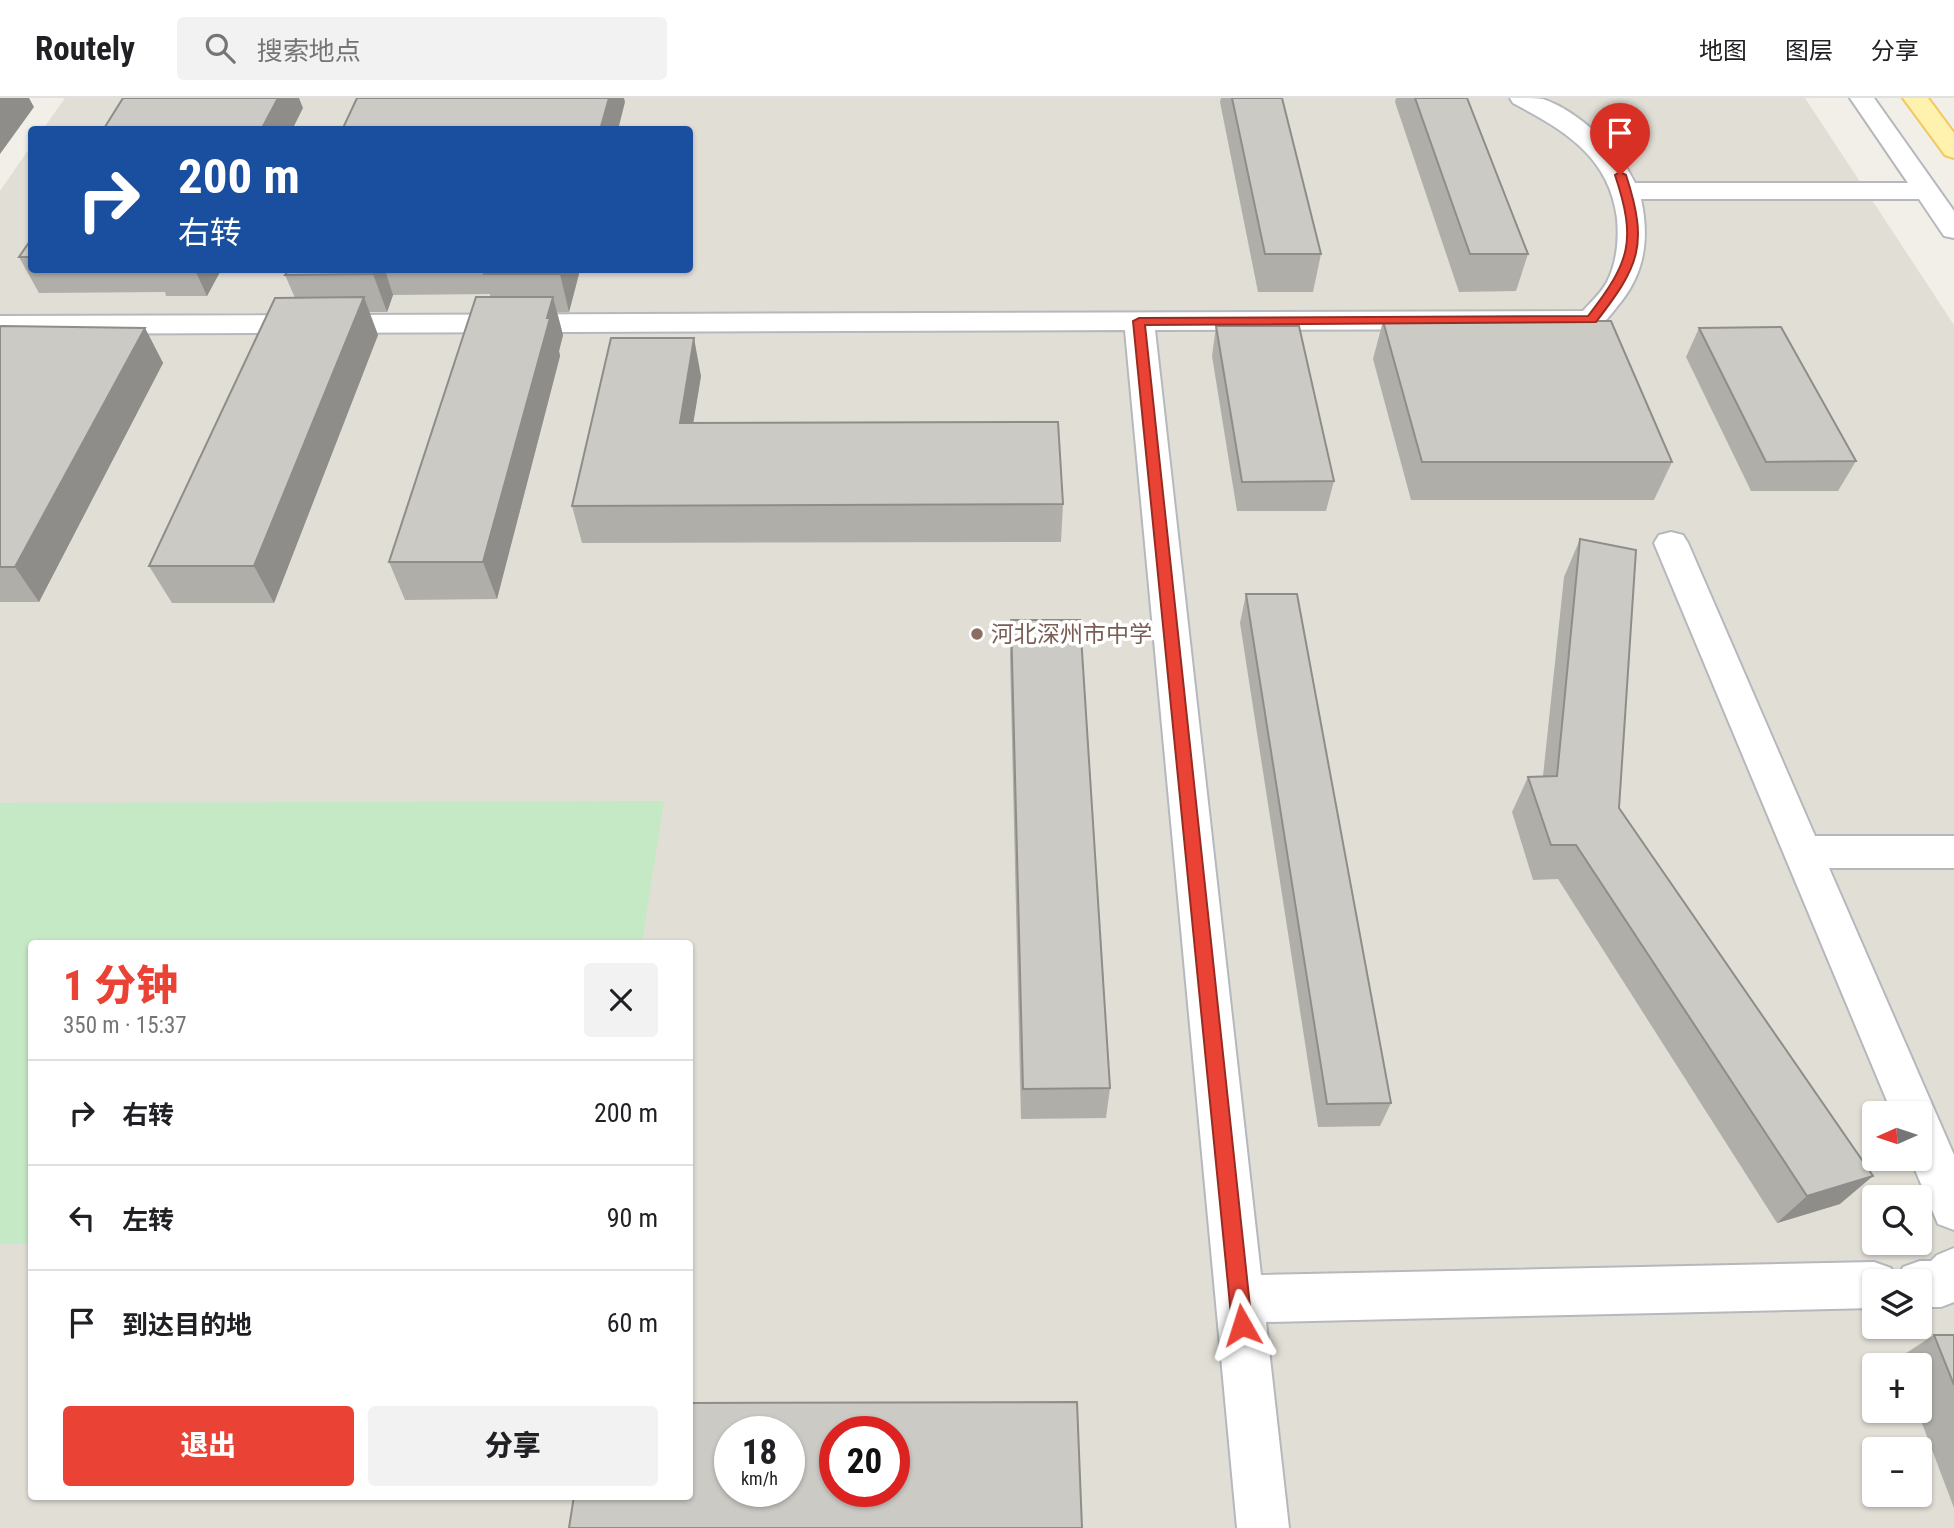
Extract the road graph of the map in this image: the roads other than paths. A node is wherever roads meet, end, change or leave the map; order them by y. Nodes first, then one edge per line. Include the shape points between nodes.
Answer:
1 (1522, 98) edge
2 (1862, 98) edge
3 (1915, 98) edge
4 (1954, 150) edge
5 (1625, 191) junction
6 (1927, 191) junction
7 (1954, 230) edge
8 (1139, 321) junction
9 (0, 325) edge
10 (1671, 543) dead end
11 (1802, 852) junction
12 (1954, 852) edge
13 (1909, 1101) edge
14 (1932, 1156) edge
15 (1954, 1208) edge
16 (1954, 1271) edge
17 (1932, 1284) edge
18 (1862, 1285) edge
19 (1240, 1300) junction
20 (1263, 1528) edge

1 - 5 street via 1560,118 1600,148 1620,175
2 - 6 street
3 - 4 main road
5 - 6 street
5 - 8 street via 1631,208 1632,251 1620,282 1591,320
6 - 7 street
8 - 9 street
8 - 19 street
10 - 11 street
11 - 12 street
11 - 13 street
14 - 15 street
16 - 17 street via 1941,1284
18 - 19 street
19 - 20 street

